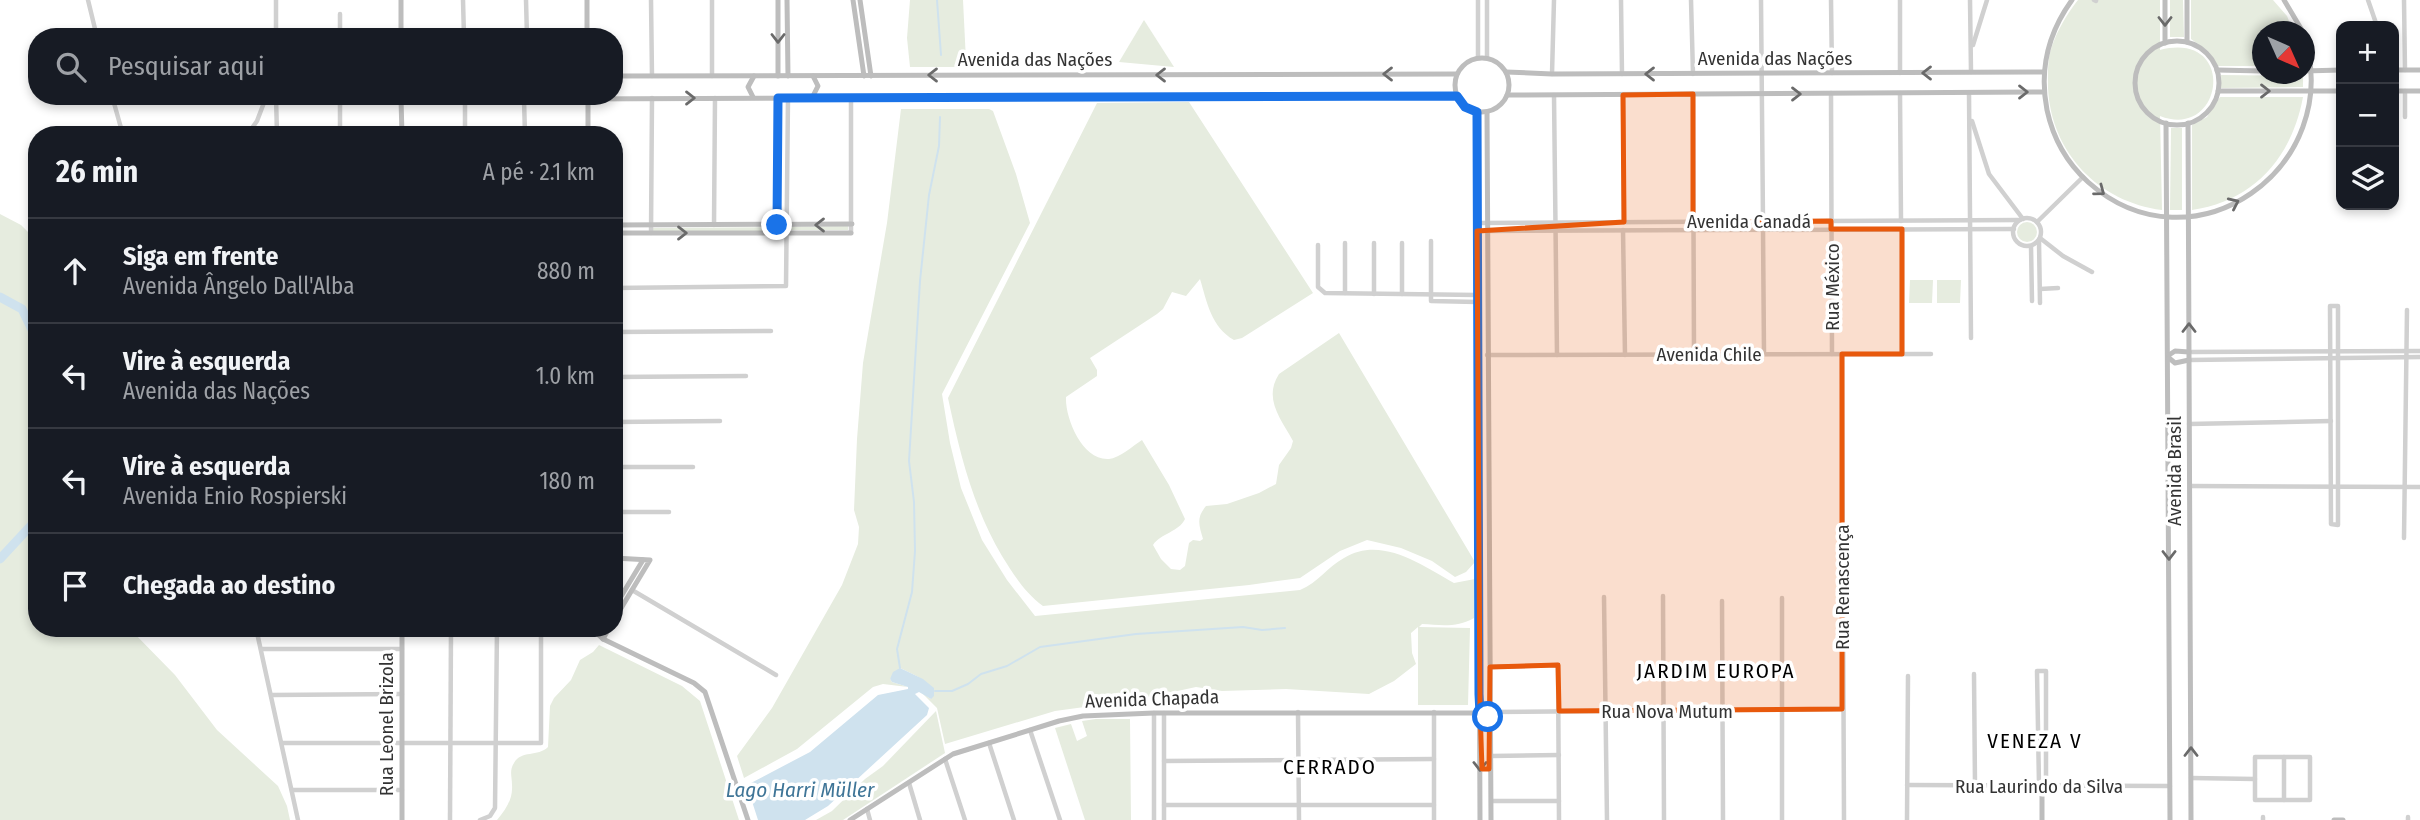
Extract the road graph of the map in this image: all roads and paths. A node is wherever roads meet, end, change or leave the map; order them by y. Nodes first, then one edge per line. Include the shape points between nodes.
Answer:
1 (88, 0) edge
2 (276, 0) edge
3 (401, 0) edge
4 (463, 0) edge
5 (526, 0) edge
6 (587, 0) edge
7 (651, 0) edge
8 (712, 0) edge
9 (778, 0) edge
10 (787, 0) edge
11 (853, 0) edge
12 (860, 0) edge
13 (1478, 0) edge
14 (1487, 0) edge
15 (1553, 0) edge
16 (1621, 0) edge
17 (1691, 0) edge
18 (1761, 0) edge
19 (1831, 0) edge
20 (1900, 0) edge
21 (1970, 0) edge
22 (1987, 0) edge
23 (2073, 0) edge
24 (2165, 0) edge
25 (2187, 0) edge
26 (2284, 0) edge
27 (2368, 0) edge
28 (2404, 0) edge
29 (340, 14) dead end
30 (2296, 21) edge
31 (2375, 21) edge
32 (95, 28) edge
33 (276, 28) edge
34 (340, 28) edge
35 (401, 28) edge
36 (464, 28) edge
37 (527, 28) edge
38 (587, 28) edge
39 (2187, 42) junction
40 (2165, 43) junction
41 (1971, 53) junction
42 (1478, 58) junction
43 (1487, 58) junction
44 (2336, 70) edge
45 (2399, 70) edge
46 (2405, 70) junction
47 (2420, 70) edge
48 (2217, 71) junction
49 (2252, 71) edge
50 (2315, 71) edge
51 (1506, 72) junction
52 (1971, 72) junction
53 (2044, 72) junction
54 (1762, 73) junction
55 (1832, 73) junction
56 (1900, 73) junction
57 (1457, 74) junction
58 (1552, 74) junction
59 (1622, 74) junction
60 (1693, 74) junction
61 (623, 76) edge
62 (652, 76) junction
63 (712, 76) junction
64 (754, 76) junction
65 (778, 76) junction
66 (788, 76) junction
67 (812, 76) junction
68 (868, 76) junction
69 (2311, 84) edge
70 (2218, 91) junction
71 (2312, 91) junction
72 (2336, 91) edge
73 (2399, 91) edge
74 (2404, 91) junction
75 (2420, 91) edge
76 (2044, 92) junction
77 (1831, 93) junction
78 (1900, 93) junction
79 (1969, 93) junction
80 (1693, 94) junction
81 (1762, 94) junction
82 (1507, 95) junction
83 (1554, 95) junction
84 (1623, 95) junction
85 (1457, 96) junction
86 (623, 98) edge
87 (652, 98) junction
88 (715, 98) junction
89 (755, 98) junction
90 (778, 98) junction
91 (788, 98) junction
92 (812, 98) junction
93 (851, 98) junction
94 (115, 105) edge
95 (263, 105) edge
96 (276, 105) edge
97 (341, 105) edge
98 (401, 105) edge
99 (465, 105) edge
100 (524, 105) edge
101 (588, 105) edge
102 (1477, 112) junction
103 (1488, 112) junction
104 (1970, 113) junction
105 (2405, 117) dead end
106 (2166, 123) junction
107 (2189, 123) junction
108 (121, 126) edge
109 (253, 126) edge
110 (277, 126) edge
111 (340, 126) edge
112 (402, 126) edge
113 (465, 126) edge
114 (525, 126) edge
115 (588, 126) edge
116 (2083, 177) junction
117 (2189, 217) junction
118 (2168, 218) junction
119 (2022, 220) junction
120 (1763, 221) junction
121 (1831, 221) junction
122 (1901, 221) junction
123 (1970, 221) junction
124 (1487, 222) junction
125 (1555, 222) junction
126 (1624, 222) junction
127 (1693, 222) junction
128 (2037, 222) junction
129 (1477, 223) junction
130 (852, 224) junction
131 (623, 225) edge
132 (651, 225) junction
133 (714, 225) junction
134 (777, 225) junction
135 (788, 225) junction
136 (1763, 229) junction
137 (1831, 229) junction
138 (1902, 229) junction
139 (1970, 229) junction
140 (2014, 229) junction
141 (1477, 230) junction
142 (1487, 230) junction
143 (1555, 230) junction
144 (1623, 230) junction
145 (1693, 230) junction
146 (623, 233) edge
147 (651, 233) junction
148 (787, 233) junction
149 (851, 233) joint
150 (2040, 239) junction
151 (1431, 241) dead end
152 (1345, 243) dead end
153 (1374, 243) dead end
154 (1402, 243) dead end
155 (1318, 245) dead end
156 (2031, 246) junction
157 (2092, 272) dead end
158 (623, 288) edge
159 (2057, 288) dead end
160 (2040, 289) junction
161 (1345, 293) junction
162 (1374, 294) junction
163 (1402, 294) junction
164 (1431, 298) junction
165 (1477, 299) junction
166 (2032, 301) dead end
167 (2040, 303) dead end
168 (2407, 310) dead end
169 (771, 331) dead end
170 (623, 332) edge
171 (1971, 338) dead end
172 (2331, 350) junction
173 (2338, 350) junction
174 (2420, 351) edge
175 (2189, 352) junction
176 (1694, 354) junction
177 (1764, 354) junction
178 (1832, 354) junction
179 (1842, 354) junction
180 (1902, 354) junction
181 (1931, 354) dead end
182 (2406, 354) junction
183 (1488, 355) junction
184 (1557, 355) junction
185 (1625, 355) junction
186 (2169, 357) junction
187 (2331, 357) junction
188 (2338, 357) junction
189 (2420, 357) edge
190 (2189, 360) junction
191 (746, 376) dead end
192 (623, 377) edge
193 (720, 421) dead end
194 (2331, 421) junction
195 (623, 422) edge
196 (2189, 424) junction
197 (623, 467) edge
198 (693, 467) dead end
199 (2190, 486) junction
200 (2331, 487) junction
201 (2338, 487) junction
202 (2405, 487) junction
203 (2420, 487) edge
204 (623, 512) edge
205 (669, 512) dead end
206 (2404, 537) dead end
207 (623, 559) edge
208 (646, 560) junction
209 (632, 590) junction
210 (623, 594) edge
211 (1663, 596) dead end
212 (1604, 597) dead end
213 (1782, 597) dead end
214 (1722, 601) dead end
215 (623, 605) edge
216 (258, 637) edge
217 (402, 637) edge
218 (451, 637) edge
219 (497, 637) edge
220 (541, 637) edge
221 (600, 638) edge
222 (261, 649) junction
223 (402, 649) junction
224 (1490, 670) junction
225 (1975, 674) dead end
226 (776, 675) dead end
227 (1908, 677) dead end
228 (402, 694) junction
229 (272, 695) junction
230 (1842, 709) junction
231 (1783, 710) junction
232 (1559, 711) junction
233 (1606, 711) junction
234 (1664, 711) junction
235 (1724, 711) junction
236 (1298, 712) junction
237 (1434, 712) junction
238 (1491, 712) junction
239 (1154, 713) junction
240 (1164, 713) junction
241 (1480, 713) junction
242 (1030, 730) junction
243 (282, 743) junction
244 (402, 743) junction
245 (450, 743) junction
246 (496, 743) junction
247 (989, 743) junction
248 (1164, 753) junction
249 (1154, 755) junction
250 (1559, 755) junction
251 (1491, 756) junction
252 (2284, 757) junction
253 (945, 759) junction
254 (1434, 759) junction
255 (1298, 760) junction
256 (1164, 761) junction
257 (2191, 778) junction
258 (2255, 779) junction
259 (909, 783) junction
260 (1907, 785) junction
261 (1975, 785) junction
262 (2039, 785) junction
263 (2046, 785) junction
264 (2170, 786) junction
265 (292, 790) junction
266 (402, 790) junction
267 (2042, 793) junction
268 (2284, 800) junction
269 (1491, 801) junction
270 (1559, 801) junction
271 (1164, 805) junction
272 (1299, 805) junction
273 (1434, 805) junction
274 (867, 809) junction
275 (298, 820) edge
276 (402, 820) edge
277 (450, 820) edge
278 (480, 820) edge
279 (748, 820) edge
280 (850, 820) edge
281 (870, 820) edge
282 (920, 820) edge
283 (965, 820) edge
284 (1014, 820) edge
285 (1060, 820) edge
286 (1154, 820) edge
287 (1164, 820) edge
288 (1299, 820) edge
289 (1434, 820) edge
290 (1480, 820) edge
291 (1491, 820) edge
292 (1559, 820) edge
293 (1606, 820) edge
294 (1664, 820) edge
295 (1723, 820) edge
296 (1782, 820) edge
297 (1843, 820) edge
298 (1907, 820) edge
299 (2042, 820) edge
300 (2170, 820) edge
301 (2191, 820) edge
302 (2334, 820) edge
303 (2343, 820) edge

1 - 32 street
2 - 33 street
3 - 35 main road
4 - 36 street
5 - 37 street
6 - 38 main road
7 - 62 street
8 - 63 street
9 -> 65 main road
10 - 66 main road
11 - 68 main road
12 - 68 main road
13 - 42 street
14 - 43 street
15 - 58 street
16 - 59 street
17 - 60 street
18 - 54 street
19 - 55 street
20 - 56 street
21 - 41 street
22 - 41 street
23 - 53 main road via 2057,22
24 -> 40 main road
25 - 39 main road
26 - 30 main road
27 - 31 street
28 - 46 street
29 - 34 street
39 - 40 main road
39 - 48 main road via 2211,58
40 - 106 main road via 2143,58 2135,82 2146,110
41 - 52 street
42 - 43 main road
42 - 57 main road
43 - 51 main road
44 - 50 main road
45 - 46 main road
46 - 47 main road
48 - 49 main road
48 - 70 main road
51 - 58 main road, Avenida das Nações
51 - 82 main road
52 - 53 main road, Avenida das Nações
52 -> 56 main road, Avenida das Nações
53 - 76 main road
54 - 55 main road, Avenida das Nações
54 - 60 main road, Avenida das Nações
54 - 81 street
55 - 56 main road, Avenida das Nações
57 -> 68 main road, Avenida das Nações
57 - 85 main road
58 - 59 main road, Avenida das Nações
60 -> 59 main road, Avenida das Nações
61 - 62 main road, Avenida das Nações
62 - 63 main road, Avenida das Nações
63 - 64 main road, Avenida das Nações
64 - 65 main road, Avenida das Nações
64 - 89 main road via 748,87
65 - 66 main road, Avenida das Nações
66 - 67 main road, Avenida das Nações
67 - 68 main road, Avenida das Nações
67 - 92 main road via 818,86
69 - 71 main road
70 -> 71 main road
70 - 107 main road via 2206,113
71 - 72 main road
117 -> 71 main road via 2244,198 2279,169 2304,129
73 - 74 main road
74 - 75 main road
74 - 105 street
79 -> 76 main road, Avenida das Nações
76 - 116 main road via 2057,141
77 - 78 main road, Avenida das Nações
81 -> 77 main road, Avenida das Nações
77 - 121 street, Rua México
78 - 79 main road, Avenida das Nações
78 - 122 street
79 - 104 street
80 - 81 main road, Avenida das Nações
80 - 84 main road, Avenida das Nações
80 - 127 street
81 - 120 street
82 - 83 main road, Avenida das Nações
82 - 103 main road
83 - 84 main road, Avenida das Nações
83 - 125 street
84 - 126 street
85 - 93 main road, Avenida das Nações
85 - 102 main road via 1465,107
86 - 87 main road, Avenida das Nações
87 -> 88 main road, Avenida das Nações
87 - 132 street
88 - 89 main road, Avenida das Nações
88 - 133 street
89 - 90 main road, Avenida das Nações
90 - 91 main road, Avenida das Nações
90 - 134 street
91 - 92 main road, Avenida das Nações
91 - 135 street
92 - 93 main road, Avenida das Nações
93 - 130 street
94 - 108 street
95 - 109 street
96 - 110 street
97 - 111 street
98 - 112 main road
99 - 113 street
100 - 114 street
101 - 115 main road
102 - 103 main road
102 - 129 main road
103 - 124 main road
104 - 119 street via 1989,174
104 - 123 street
106 - 107 main road
106 - 118 main road, Avenida Brasil
107 - 117 main road, Avenida Brasil
116 -> 118 main road via 2111,200
116 - 128 street
117 - 118 main road
175 -> 117 main road, Avenida Brasil
118 - 186 main road, Avenida Brasil
119 - 123 street, Avenida Canadá
119 - 128 street
119 - 140 street
120 - 121 street, Avenida Canadá
120 - 127 street, Avenida Canadá
121 - 122 street, Avenida Canadá
121 - 137 street, Rua México
122 - 123 street, Avenida Canadá
123 - 139 street
124 - 125 street, Avenida Canadá
124 - 129 street, Avenida Canadá
124 - 142 main road
125 - 126 street, Avenida Canadá
125 - 143 street
126 - 127 street, Avenida Canadá
127 - 145 street
128 - 150 street
129 - 141 main road
130 -> 135 main road
130 - 149 street
131 - 132 main road
132 - 133 main road
132 - 147 street
133 - 134 main road
134 - 135 main road
135 - 148 street
136 - 137 street, Avenida Canadá
136 - 145 street, Avenida Canadá
136 - 177 street
137 - 138 street, Avenida Canadá
137 - 178 street, Rua México
138 - 139 street, Avenida Canadá
138 - 180 street
139 - 140 street, Avenida Canadá
139 - 171 street
140 - 156 street via 2016,241
141 - 142 street, Avenida Canadá
141 - 165 main road
142 - 143 street, Avenida Canadá
142 - 183 main road
143 - 144 street, Avenida Canadá
143 - 184 street
144 - 145 street, Avenida Canadá
144 - 185 street
145 - 176 street
146 - 147 main road
147 -> 148 main road
148 - 149 main road
148 - 158 street via 786,286
150 - 156 street
150 - 157 street
150 - 160 street
151 - 164 street
152 - 161 street
153 - 162 street
154 - 163 street
155 - 161 street via 1318,287 1325,293
156 - 166 street
159 - 160 street
160 - 167 street
161 - 162 street
162 - 163 street
163 - 164 street
164 - 165 street
165 - 241 main road
168 - 182 street
169 - 170 street
172 - 173 street
172 - 173 street via 2330,306 2339,306
172 - 175 street
172 - 187 street
173 - 182 street
173 - 188 street
174 - 182 street
175 - 186 main road via 2175,351
175 - 190 main road, Avenida Brasil
176 - 177 street, Avenida Chile
176 - 185 street, Avenida Chile
177 - 178 street, Avenida Chile
178 - 179 street, Avenida Chile
179 - 180 street, Avenida Chile
179 - 230 street, Rua Renascença
180 - 181 street, Avenida Chile
182 - 188 street
182 - 189 street
182 - 202 street
183 - 184 street, Avenida Chile
183 - 224 main road
184 - 185 street, Avenida Chile
186 - 190 main road via 2175,363
186 -> 264 main road, Avenida Brasil
187 - 188 street
187 - 190 street
187 - 194 street
188 - 201 street
190 - 196 main road, Avenida Brasil
191 - 192 street
193 - 195 street
194 - 196 street
194 - 200 street
196 - 199 main road, Avenida Brasil
197 - 198 street
199 - 200 street
257 -> 199 main road, Avenida Brasil
200 - 201 street
200 - 201 street via 2331,524 2338,524
201 - 202 street
202 - 203 street
202 - 206 street
204 - 205 street
207 - 208 main road
208 - 209 main road
208 - 210 main road
209 - 215 main road
209 - 226 street
211 - 234 street
212 - 233 street
213 - 231 street
214 - 235 street
216 - 222 street
217 - 223 main road, Rua Leonel Brizola
218 - 245 street
219 - 246 street
220 - 246 street via 541,743
221 - 279 main road via 705,692
222 - 223 street
222 - 229 street
223 - 228 main road, Rua Leonel Brizola
224 - 232 street via 1558,665
224 - 238 main road
225 - 261 street
227 - 260 street
228 - 229 street
228 - 244 main road, Rua Leonel Brizola
229 - 243 street
230 - 231 street, Rua Nova Mutum
230 - 297 street, Rua Renascença
231 - 235 street, Rua Nova Mutum
231 - 296 street
232 - 233 street, Rua Nova Mutum
232 - 238 street, Rua Nova Mutum
232 - 250 street
233 - 234 street, Rua Nova Mutum
233 - 293 street
234 - 235 street, Rua Nova Mutum
234 - 294 street
235 - 295 street
236 - 237 main road, Avenida Chapada
236 - 240 main road, Avenida Chapada
236 - 255 street
237 - 241 main road, Avenida Chapada
237 - 254 street
238 - 241 main road, Avenida Chapada via 1485,706
238 - 251 main road
239 - 240 main road, Avenida Chapada
239 - 242 main road, Avenida Chapada via 1083,716
239 - 249 street
240 - 248 street
241 -> 290 main road
242 - 247 main road, Avenida Chapada
242 - 285 street
243 - 244 street
243 - 265 street
244 - 245 street
244 - 266 main road, Rua Leonel Brizola
245 - 246 street
245 - 277 street
246 - 278 street via 495,808
247 - 253 main road, Avenida Chapada
247 - 284 street
248 - 249 street
248 - 256 street
249 - 286 street
250 - 251 street
250 - 270 street
251 - 269 main road
252 - 258 street via 2255,757
252 - 268 street
252 - 268 street via 2310,757 2310,800
253 - 259 main road, Avenida Chapada
253 - 283 street
254 - 255 street
254 - 273 street
255 - 256 street
255 - 272 street
256 - 271 street
257 - 258 street
257 - 301 main road, Avenida Brasil
258 - 268 street via 2255,800
259 - 274 main road, Avenida Chapada
259 - 282 street
260 - 261 street, Rua Laurindo da Silva
260 - 298 street
261 - 262 street, Rua Laurindo da Silva
262 - 263 street, Rua Laurindo da Silva
262 - 263 street via 2037,671 2046,671
262 - 267 street
263 - 264 street, Rua Laurindo da Silva
263 - 267 street
264 - 300 main road, Avenida Brasil
265 - 266 street
265 - 275 street
266 - 276 main road, Rua Leonel Brizola
267 - 299 main road
269 - 270 street
269 - 291 main road
270 - 292 street
271 - 272 street
271 - 287 street
272 - 273 street
272 - 288 street
273 - 289 street
274 - 280 main road, Avenida Chapada
274 - 281 street
302 - 303 main road

